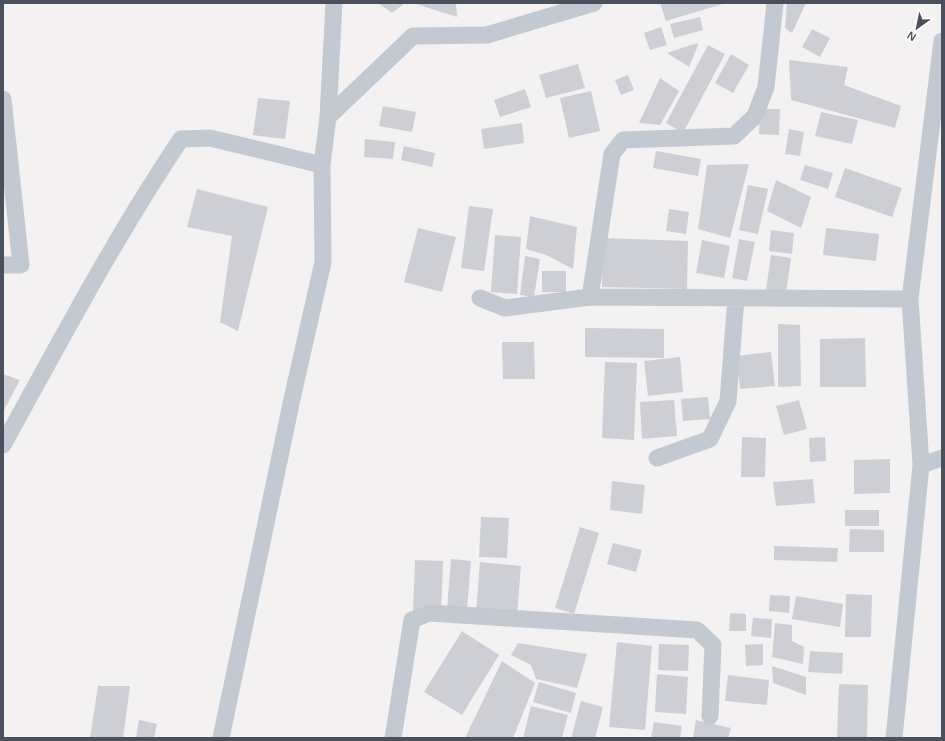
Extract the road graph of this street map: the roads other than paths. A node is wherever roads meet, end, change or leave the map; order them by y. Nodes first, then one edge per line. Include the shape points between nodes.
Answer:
1 (334, 3) edge
2 (594, 3) edge
3 (775, 3) edge
4 (942, 41) edge
5 (3, 99) edge
6 (328, 116) junction
7 (322, 165) junction
8 (3, 265) edge
9 (590, 297) junction
10 (480, 298) dead end
11 (736, 298) junction
12 (910, 299) junction
13 (3, 444) edge
14 (657, 458) dead end
15 (942, 458) edge
16 (921, 464) junction
17 (710, 716) dead end
18 (221, 738) edge
19 (393, 738) edge
20 (894, 738) edge

1 - 6 street
2 - 6 street via 487,35 413,36
3 - 9 street via 766,87 755,116 734,136 623,140 612,154
4 - 12 street
5 - 8 street via 21,265
6 - 7 street
7 - 13 street via 210,138 181,139 78,308
7 - 18 street via 323,262
9 - 10 street via 505,308
9 - 11 street
11 - 12 street
11 - 14 street via 728,401 710,439
12 - 16 street
15 - 16 street
16 - 20 street
17 - 19 street via 713,645 697,630 429,613 412,620

